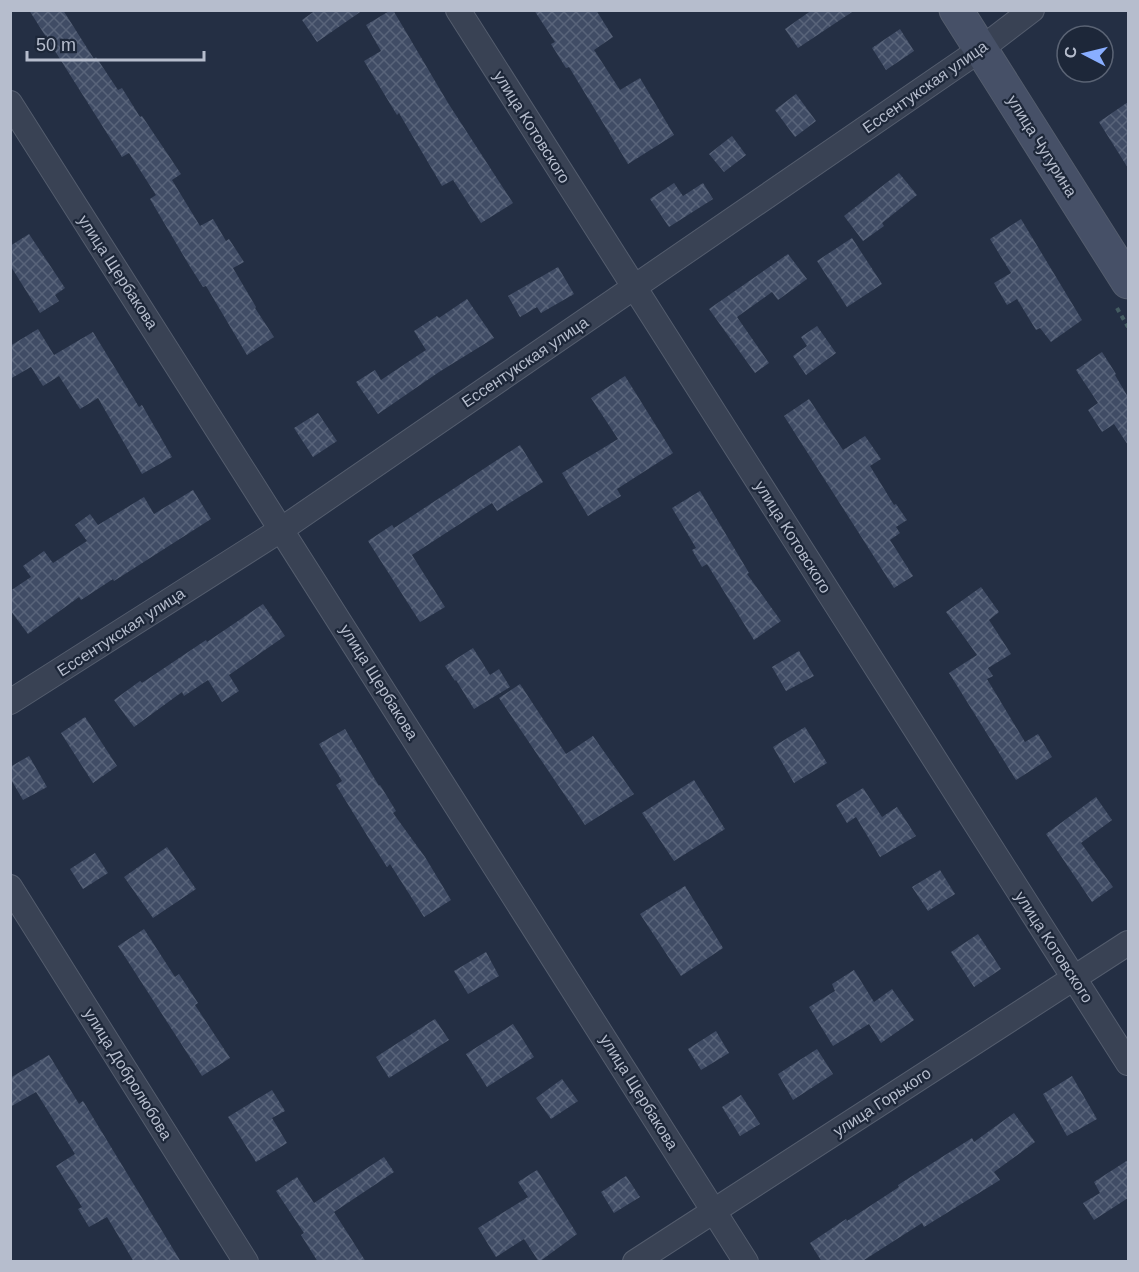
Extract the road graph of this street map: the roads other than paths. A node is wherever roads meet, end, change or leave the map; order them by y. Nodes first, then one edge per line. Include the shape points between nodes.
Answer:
1 (458, 10) edge
2 (956, 10) edge
3 (1032, 10) edge
4 (981, 49) junction
5 (10, 103) edge
6 (1128, 282) edge
7 (634, 287) junction
8 (282, 529) junction
9 (10, 702) edge
10 (10, 887) edge
11 (1128, 944) edge
12 (1074, 979) junction
13 (1128, 1063) edge
14 (714, 1211) junction
15 (246, 1262) edge
16 (635, 1262) edge
17 (746, 1262) edge

1 - 7 street, улица Котовского
2 - 4 street, улица Чугурина
3 - 4 street, Ессентукская улица
4 - 6 street, улица Чугурина
4 - 7 street, Ессентукская улица
5 - 8 street, улица Щербакова
7 - 8 street, Ессентукская улица
7 - 12 street, улица Котовского
8 - 9 street, Ессентукская улица
8 - 14 street, улица Щербакова
10 - 15 street, улица Добролюбова
11 - 12 street, улица Горького
12 - 13 street, улица Котовского
12 - 14 street, улица Горького
14 - 16 street, улица Горького
14 - 17 street, улица Щербакова

